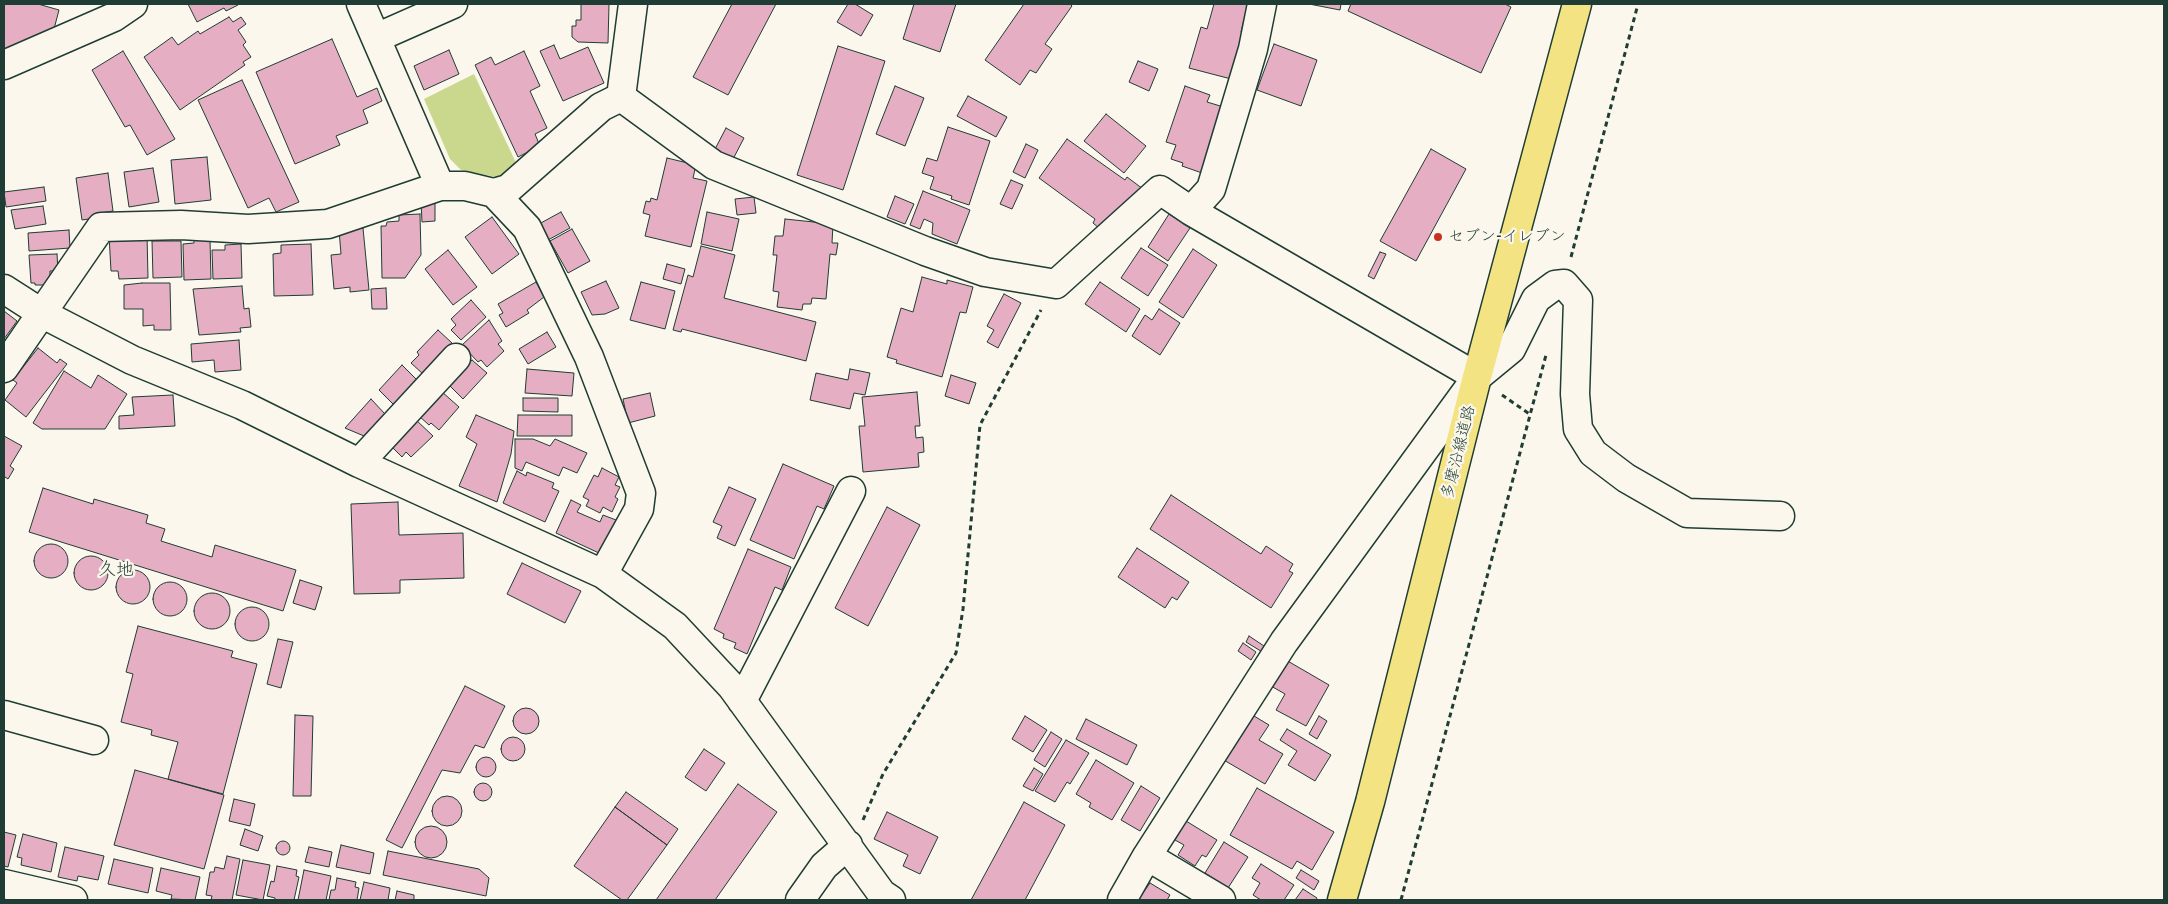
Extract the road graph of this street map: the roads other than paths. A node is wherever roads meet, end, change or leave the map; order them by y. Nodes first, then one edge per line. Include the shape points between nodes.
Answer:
1 (133, 4) edge
2 (361, 4) edge
3 (453, 4) edge
4 (633, 4) edge
5 (1262, 4) edge
6 (1577, 4) edge
7 (376, 38) junction
8 (4, 65) edge
9 (621, 97) junction
10 (440, 186) junction
11 (494, 193) junction
12 (1191, 211) junction
13 (4, 289) edge
14 (43, 314) junction
15 (456, 358) dead end
16 (4, 368) edge
17 (1477, 377) junction
18 (359, 463) junction
19 (851, 491) dead end
20 (1780, 516) dead end
21 (602, 574) junction
22 (742, 701) junction
23 (4, 715) edge
24 (94, 740) dead end
25 (848, 845) junction
26 (1147, 856) junction
27 (4, 884) edge
28 (73, 900) edge
29 (800, 900) edge
30 (892, 900) edge
31 (1122, 900) edge
32 (1221, 900) edge
33 (1342, 900) edge

1 - 8 street via 114,17
2 - 7 street
3 - 7 street
4 - 9 street
5 - 12 street via 1253,49 1211,189
6 - 17 main road, 多摩沿線道路
7 - 10 street
9 - 11 street via 601,107 508,189
9 - 12 street via 714,165 925,252 985,272 1056,284 1160,190
10 - 11 street via 465,186
10 - 14 street via 328,224 248,229 181,224 101,227
11 - 21 street via 527,228 589,357 641,493 639,509
12 - 17 street
13 - 14 street
14 - 16 street
14 - 18 street via 132,360 242,405
15 - 18 street
17 - 20 street via 1511,349 1536,299 1555,285 1564,284 1578,300 1575,394 1578,429 1593,453 1626,478 1687,513
17 - 26 street via 1284,642
17 - 33 main road, 多摩沿線道路 via 1370,802
18 - 21 street
19 - 22 street
21 - 22 street via 676,626
22 - 25 street
23 - 24 street
25 - 29 street via 824,866
25 - 30 street via 882,894
26 - 31 street
26 - 32 street
27 - 28 street

